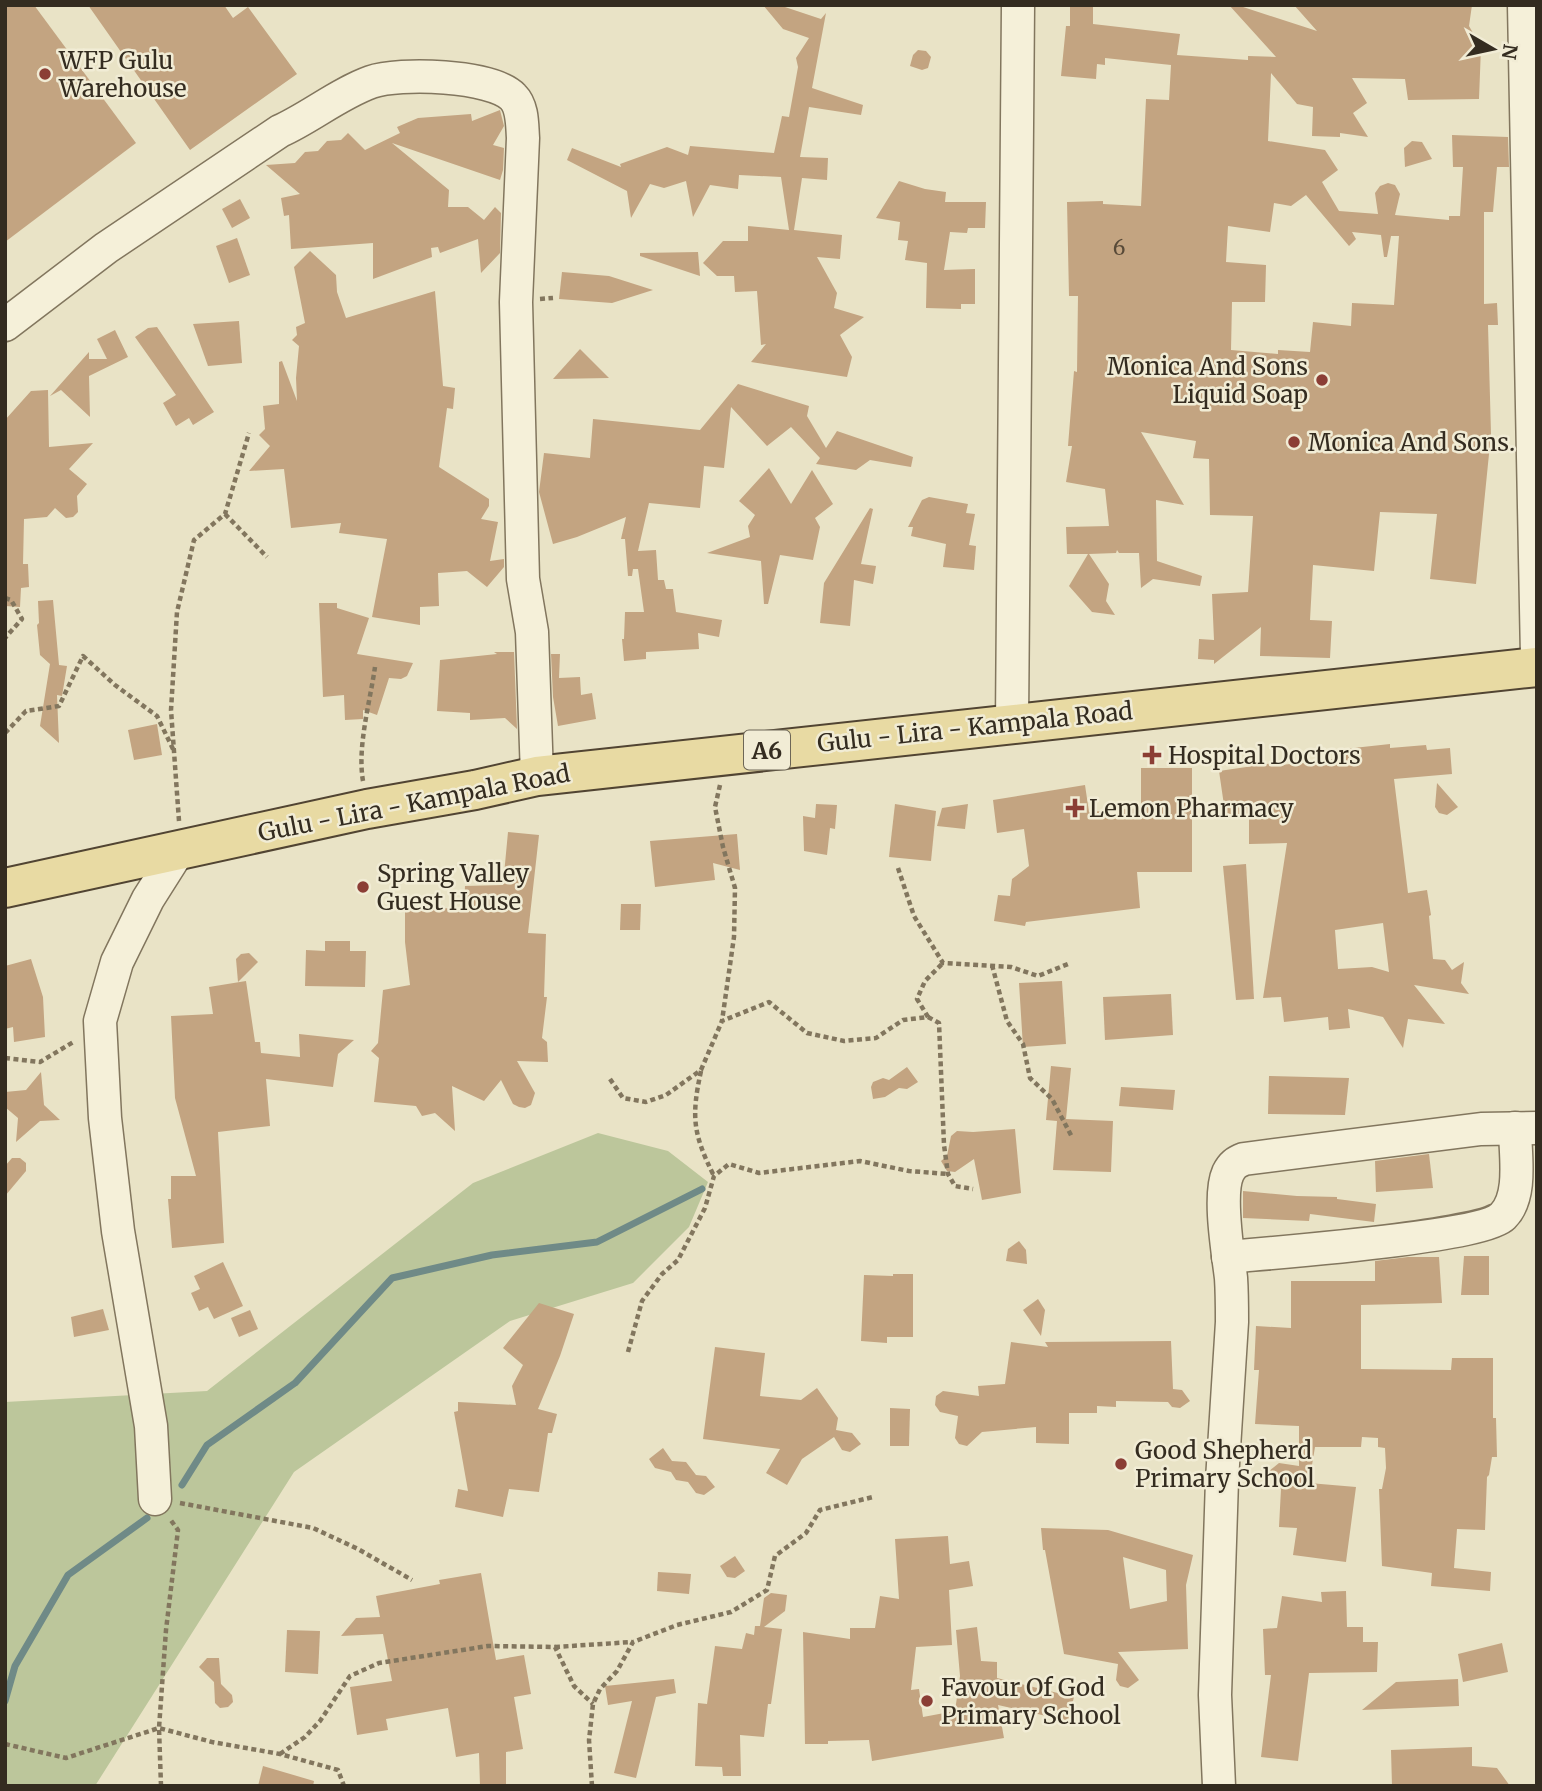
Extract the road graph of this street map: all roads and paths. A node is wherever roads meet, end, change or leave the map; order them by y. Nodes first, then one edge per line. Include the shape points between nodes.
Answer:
1 (1018, 5) edge
2 (1524, 5) edge
3 (5, 325) edge
4 (249, 433) dead end
5 (225, 514) junction
6 (267, 556) dead end
7 (5, 598) edge
8 (5, 638) edge
9 (1537, 656) edge
10 (375, 667) dead end
11 (1537, 667) edge
12 (1012, 723) junction
13 (5, 733) edge
14 (727, 754) junction
15 (175, 755) junction
16 (537, 776) junction
17 (368, 809) junction
18 (179, 850) junction
19 (898, 868) dead end
20 (5, 888) edge
21 (943, 963) junction
22 (1068, 964) dead end
23 (992, 965) junction
24 (928, 1017) junction
25 (100, 1021) junction
26 (722, 1021) junction
27 (5, 1058) edge
28 (701, 1070) junction
29 (610, 1079) dead end
30 (1526, 1128) edge
31 (1072, 1137) dead end
32 (948, 1174) junction
33 (714, 1176) junction
34 (973, 1189) dead end
35 (1228, 1256) junction
36 (628, 1352) dead end
37 (873, 1497) dead end
38 (155, 1499) junction
39 (412, 1580) dead end
40 (632, 1642) junction
41 (555, 1647) junction
42 (593, 1704) junction
43 (159, 1728) junction
44 (5, 1744) edge
45 (281, 1754) junction
46 (160, 1786) edge
47 (344, 1786) edge
48 (592, 1786) edge
49 (1219, 1786) edge

1 - 12 street
2 - 9 street
3 - 16 street via 106,248 280,131 344,94 400,76 458,79 501,88 515,98 523,138 516,302 523,579 532,632
4 - 5 path
5 - 6 path
5 - 15 path via 194,540 177,612 172,710
7 - 8 path via 22,619
10 - 17 path via 360,768
11 - 12 main road, Gulu - Lira - Kampala Road / A6
12 - 14 main road, Gulu - Lira - Kampala Road / A6
13 - 15 path via 26,711 59,706 83,656 157,716
14 - 16 main road, Gulu - Lira - Kampala Road / A6
14 - 26 path via 715,807 735,888 734,937
15 - 18 path
16 - 17 main road, Gulu - Lira - Kampala Road / A6
17 - 18 main road, Gulu - Lira - Kampala Road / A6
18 - 20 main road, Gulu - Lira - Kampala Road / A6
18 - 25 street via 117,962
19 - 21 path via 914,916
21 - 23 path
21 - 24 path via 917,999
22 - 23 path via 1038,976
23 - 31 path via 1007,1021 1023,1044 1030,1078 1052,1099
24 - 26 path via 903,1020 876,1038 844,1041 807,1033 769,1002
24 - 32 path via 939,1023
25 - 27 path via 40,1062
25 - 38 street via 106,1130 151,1426
26 - 28 path
28 - 29 path via 666,1095 646,1102 623,1098
28 - 33 path via 693,1106 698,1141
30 - 35 street via 1514,1193 1502,1218 1432,1235
30 - 35 street via 1481,1129 1234,1163 1225,1195
32 - 33 path via 860,1161 759,1173 729,1164
32 - 34 path via 955,1186
33 - 36 path via 705,1208 678,1260 642,1301
35 - 49 street via 1232,1322 1215,1695
37 - 40 path via 820,1510 806,1533 775,1556 767,1590 731,1612
38 - 39 path via 313,1528
38 - 43 path via 178,1530
40 - 41 path
40 - 42 path
41 - 42 path via 574,1686
41 - 45 path via 488,1646 379,1663 350,1676 320,1721
42 - 48 path via 589,1740
43 - 44 path via 66,1758
43 - 45 path
43 - 46 path
45 - 47 path via 338,1770

